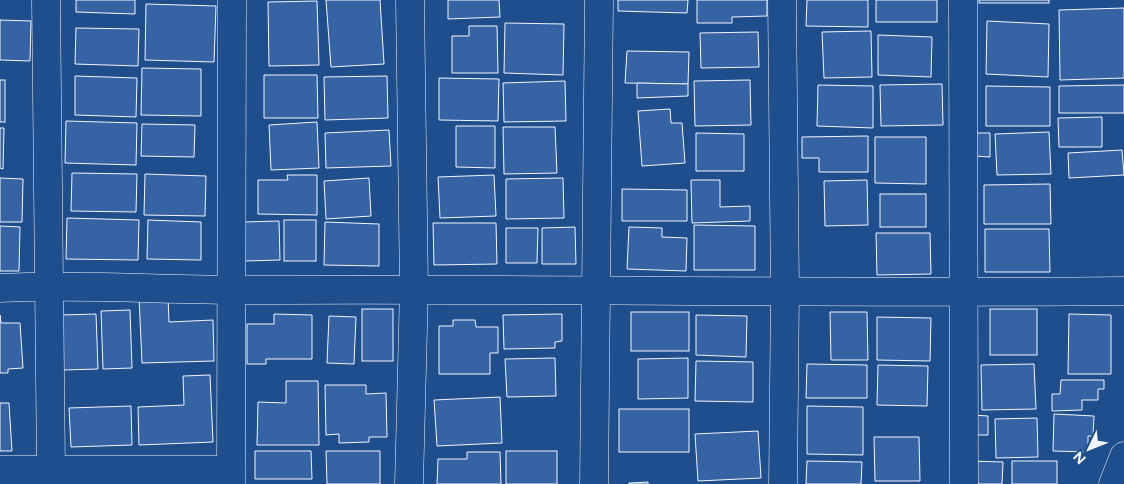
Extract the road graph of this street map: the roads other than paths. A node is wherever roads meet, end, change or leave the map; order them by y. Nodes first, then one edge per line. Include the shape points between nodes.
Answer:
1 (46, 0) edge
2 (232, 0) edge
3 (410, 0) edge
4 (599, 0) edge
5 (782, 0) edge
6 (963, 0) edge
7 (49, 285) junction
8 (0, 288) edge
9 (414, 289) junction
10 (230, 290) junction
11 (596, 290) junction
12 (785, 291) junction
13 (1124, 291) edge
14 (962, 293) junction
15 (1124, 456) edge
16 (52, 469) junction
17 (0, 470) edge
18 (230, 477) edge
19 (409, 484) edge
20 (594, 484) edge
21 (783, 484) edge
22 (964, 484) edge
23 (1113, 484) edge

1 - 7 street
2 - 10 street
3 - 9 street
4 - 11 street
5 - 12 street
6 - 14 street
7 - 8 street
7 - 10 street
7 - 16 street
9 - 10 street
9 - 11 street
9 - 19 street
10 - 18 street
11 - 12 street
11 - 20 street
12 - 14 street
12 - 21 street
13 - 14 street
14 - 22 street
15 - 23 street
16 - 17 street
16 - 18 street

